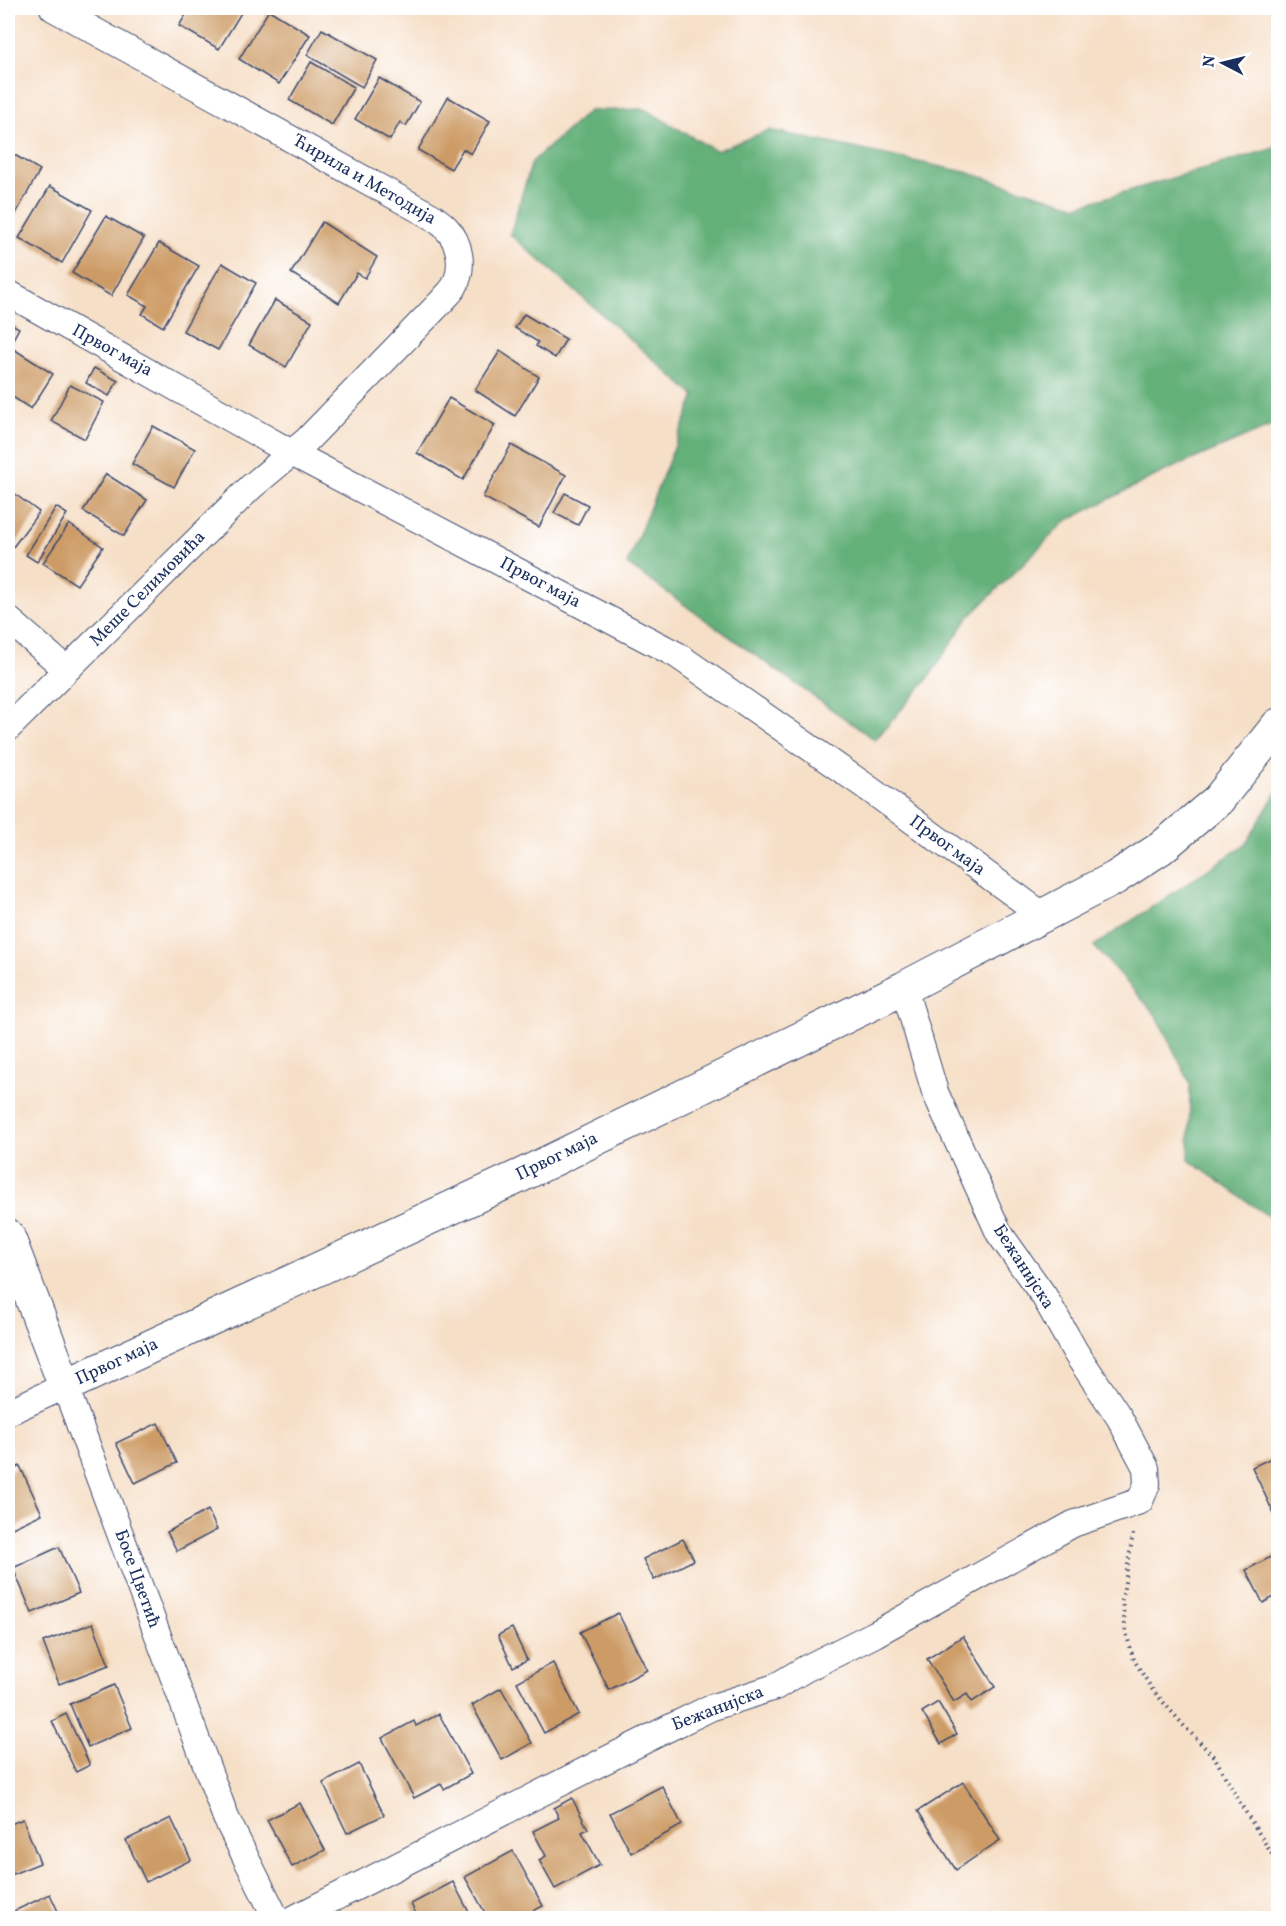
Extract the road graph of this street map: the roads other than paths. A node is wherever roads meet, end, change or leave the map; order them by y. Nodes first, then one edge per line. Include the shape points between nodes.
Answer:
1 (53, 8) edge
2 (8, 293) edge
3 (290, 452) junction
4 (8, 619) edge
5 (66, 669) junction
6 (1278, 725) edge
7 (8, 728) edge
8 (1044, 916) junction
9 (904, 988) junction
10 (8, 1236) edge
11 (65, 1386) junction
12 (8, 1412) edge
13 (276, 1918) edge
14 (296, 1918) edge

1 - 3 street, Ћирила и Методија via 431,216 447,228 456,242 460,257 454,286 306,441
2 - 3 street, Првог маја
3 - 5 street, Меше Селимовића
3 - 8 street, Првог маја via 677,655
4 - 5 street
5 - 7 street, Меше Селимовића
6 - 8 street, Првог маја via 1218,800 1161,848
8 - 9 street, Првог маја
9 - 11 street, Првог маја via 520,1176
9 - 14 street, Бежанијска via 935,1092 999,1233 1044,1296 1146,1468 1147,1484 1140,1501 1073,1524 775,1687 710,1708
10 - 11 street, Босе Цветић
11 - 12 street
11 - 13 street, Босе Цветић via 226,1818

